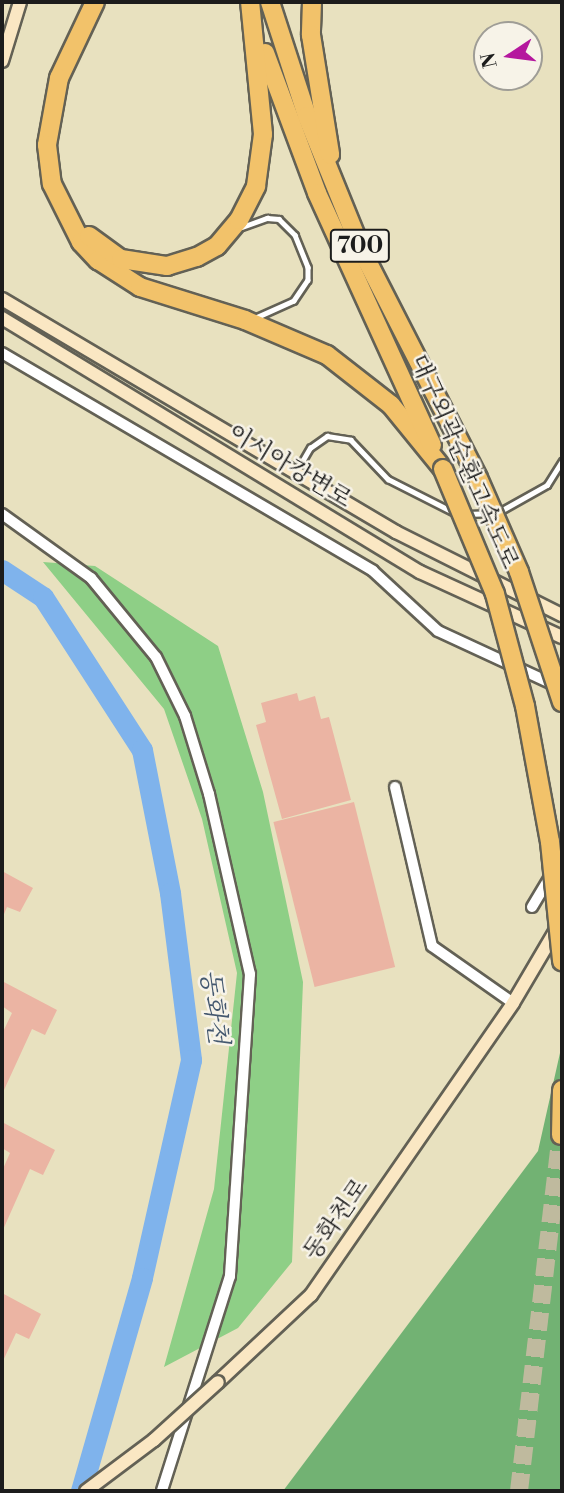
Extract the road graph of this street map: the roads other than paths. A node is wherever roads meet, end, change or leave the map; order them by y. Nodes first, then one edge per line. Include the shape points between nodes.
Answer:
1 (20, 2) edge
2 (95, 2) edge
3 (106, 2) edge
4 (251, 2) edge
5 (270, 2) edge
6 (312, 2) edge
7 (2, 61) edge
8 (335, 186) junction
9 (230, 233) junction
10 (2, 291) edge
11 (2, 299) edge
12 (19, 309) junction
13 (2, 318) edge
14 (245, 320) junction
15 (2, 353) edge
16 (562, 461) edge
17 (443, 469) junction
18 (295, 472) junction
19 (2, 514) edge
20 (562, 615) edge
21 (562, 637) edge
22 (562, 689) edge
23 (562, 702) edge
24 (395, 787) dead end
25 (562, 857) edge
26 (532, 907) dead end
27 (562, 920) edge
28 (562, 961) edge
29 (513, 1003) junction
30 (562, 1090) edge
31 (561, 1135) edge
32 (86, 1491) edge
33 (162, 1491) edge

1 - 7 main road
2 - 14 highway via 68,53 49,123 48,163 61,208 81,242 118,275 171,299
3 - 9 highway via 71,66 57,129 61,178 74,216 109,253 153,266 197,257
4 - 9 highway via 263,98 262,162 248,205
4 - 17 highway, 대구외곽순환고속도로 / 700 via 317,193
5 - 8 highway, 대구외곽순환고속도로 / 700
6 - 8 highway via 311,35
8 - 23 highway, 대구외곽순환고속도로 / 700, bridge via 361,249 478,478 519,572
9 - 14 lane via 254,221 279,219 295,235 308,267 308,280 294,301 269,315
10 - 12 main road
11 - 12 main road, 이시아강변로
12 - 18 main road, 이시아강변로
13 - 21 main road, 이시아강변로 via 420,572
14 - 17 highway via 293,338 360,377 391,405
15 - 22 street via 373,571 438,631
16 - 18 lane via 547,485 498,513 451,514 388,479 351,440 327,436 310,448
17 - 28 highway, 대구외곽순환고속도로 / 700, bridge via 495,594 525,706 550,842
18 - 20 main road, 이시아강변로 via 445,559
19 - 33 street via 91,578 156,657 185,716 205,780 250,974 230,1276
24 - 29 street via 432,946
25 - 26 street
27 - 29 main road, 동화천로
29 - 32 main road, 동화천로, bridge via 311,1296 154,1440
30 - 31 highway

